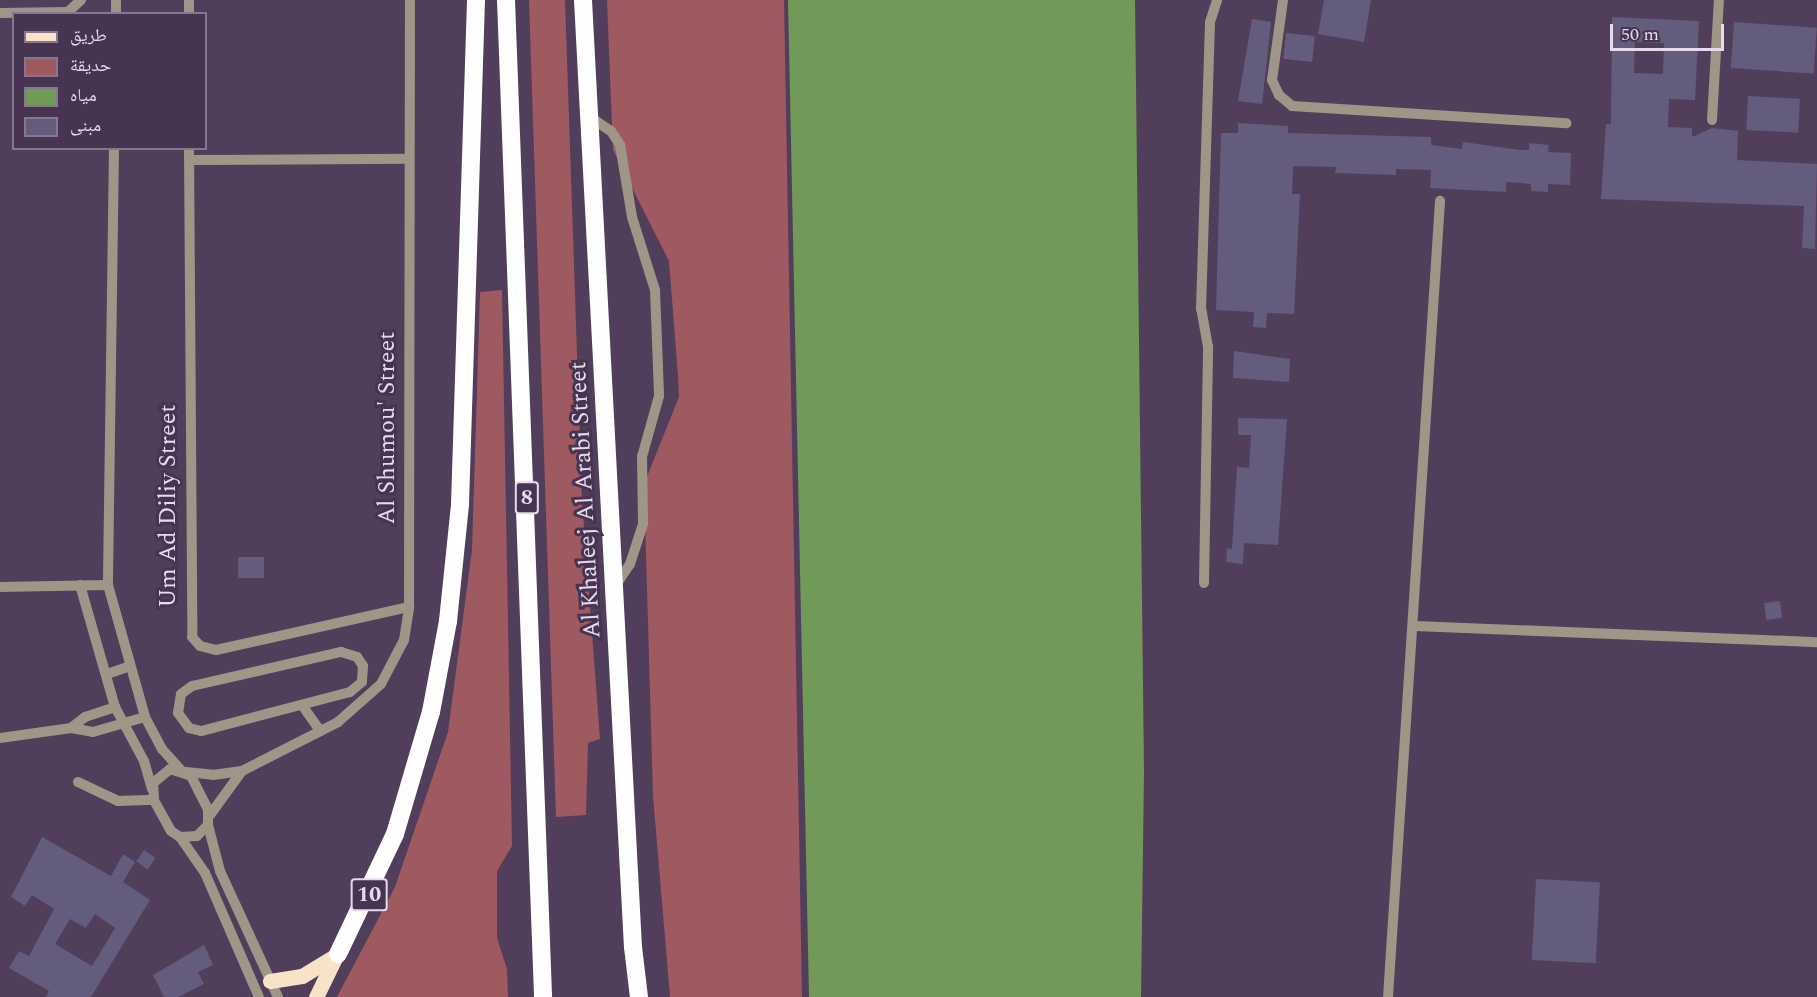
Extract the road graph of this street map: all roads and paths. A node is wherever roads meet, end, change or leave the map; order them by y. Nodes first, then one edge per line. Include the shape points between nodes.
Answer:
1 (81, 0) edge
2 (410, 0) edge
3 (476, 0) edge
4 (506, 0) edge
5 (583, 0) edge
6 (1217, 0) edge
7 (1283, 0) edge
8 (1719, 0) edge
9 (68, 12) edge
10 (590, 117) junction
11 (1712, 120) dead end
12 (1566, 123) dead end
13 (114, 150) edge
14 (189, 154) edge
15 (409, 159) junction
16 (1440, 201) dead end
17 (1204, 584) dead end
18 (80, 585) junction
19 (108, 585) junction
20 (615, 585) junction
21 (0, 587) edge
22 (409, 607) junction
23 (1415, 626) junction
24 (1817, 642) edge
25 (130, 666) junction
26 (364, 671) junction
27 (107, 674) junction
28 (381, 684) junction
29 (302, 705) junction
30 (115, 707) junction
31 (145, 717) junction
32 (122, 724) junction
33 (71, 728) junction
34 (320, 731) junction
35 (0, 738) edge
36 (184, 771) junction
37 (242, 771) junction
38 (78, 782) dead end
39 (153, 794) junction
40 (209, 820) junction
41 (180, 837) junction
42 (633, 947) junction
43 (338, 954) junction
44 (270, 981) junction
45 (259, 997) edge
46 (278, 997) edge
47 (316, 997) edge
48 (543, 997) edge
49 (632, 997) edge
50 (639, 997) edge
51 (1388, 997) edge

1 - 9 street
2 - 15 street, Al Shumou' Street
3 - 43 highway, 10 via 460,504 431,712 395,834
4 - 48 highway, 8
5 - 10 highway, Al Khaleej Al Arabi Street
6 - 17 street via 1210,22 1201,309 1208,347
7 - 12 street via 1272,80 1279,96 1292,106
8 - 11 street
10 - 20 highway, Al Khaleej Al Arabi Street
10 - 20 street via 611,131 620,145 632,217 656,290 659,396 642,457 643,524 630,564
13 - 19 street
14 - 15 street
14 - 22 street, Um Ad Diliy Street via 192,636 200,646 216,650
15 - 22 street, Al Shumou' Street
16 - 23 street
18 - 19 street
18 - 21 street
18 - 27 street
19 - 25 street
20 - 42 highway, Al Khaleej Al Arabi Street
22 - 28 street, Al Shumou' Street via 398,656
23 - 24 street
23 - 51 street
25 - 27 street
25 - 31 street
26 - 28 street
26 - 29 street via 355,690
26 - 29 street via 357,657 341,652 192,686 181,694 177,706 184,724 201,731
27 - 30 street
28 - 34 street, Al Shumou' Street via 354,711
29 - 34 street
30 - 32 street
30 - 33 street via 85,717
31 - 32 street
31 - 36 street via 162,749
32 - 33 street via 93,732
32 - 39 street via 144,761
33 - 35 street
34 - 37 street, Al Shumou' Street
36 - 37 street, Al Shumou' Street via 213,775
36 - 39 street via 160,774
36 - 40 street
37 - 40 street, Al Shumou' Street
38 - 39 street via 118,801
39 - 41 street via 168,827
40 - 41 street via 196,836
40 - 44 street via 218,866
41 - 45 street via 205,873
42 - 49 highway
42 - 50 highway, Al Khaleej Al Arabi Street
43 - 44 main road via 302,976
43 - 47 main road, 10
44 - 46 street

